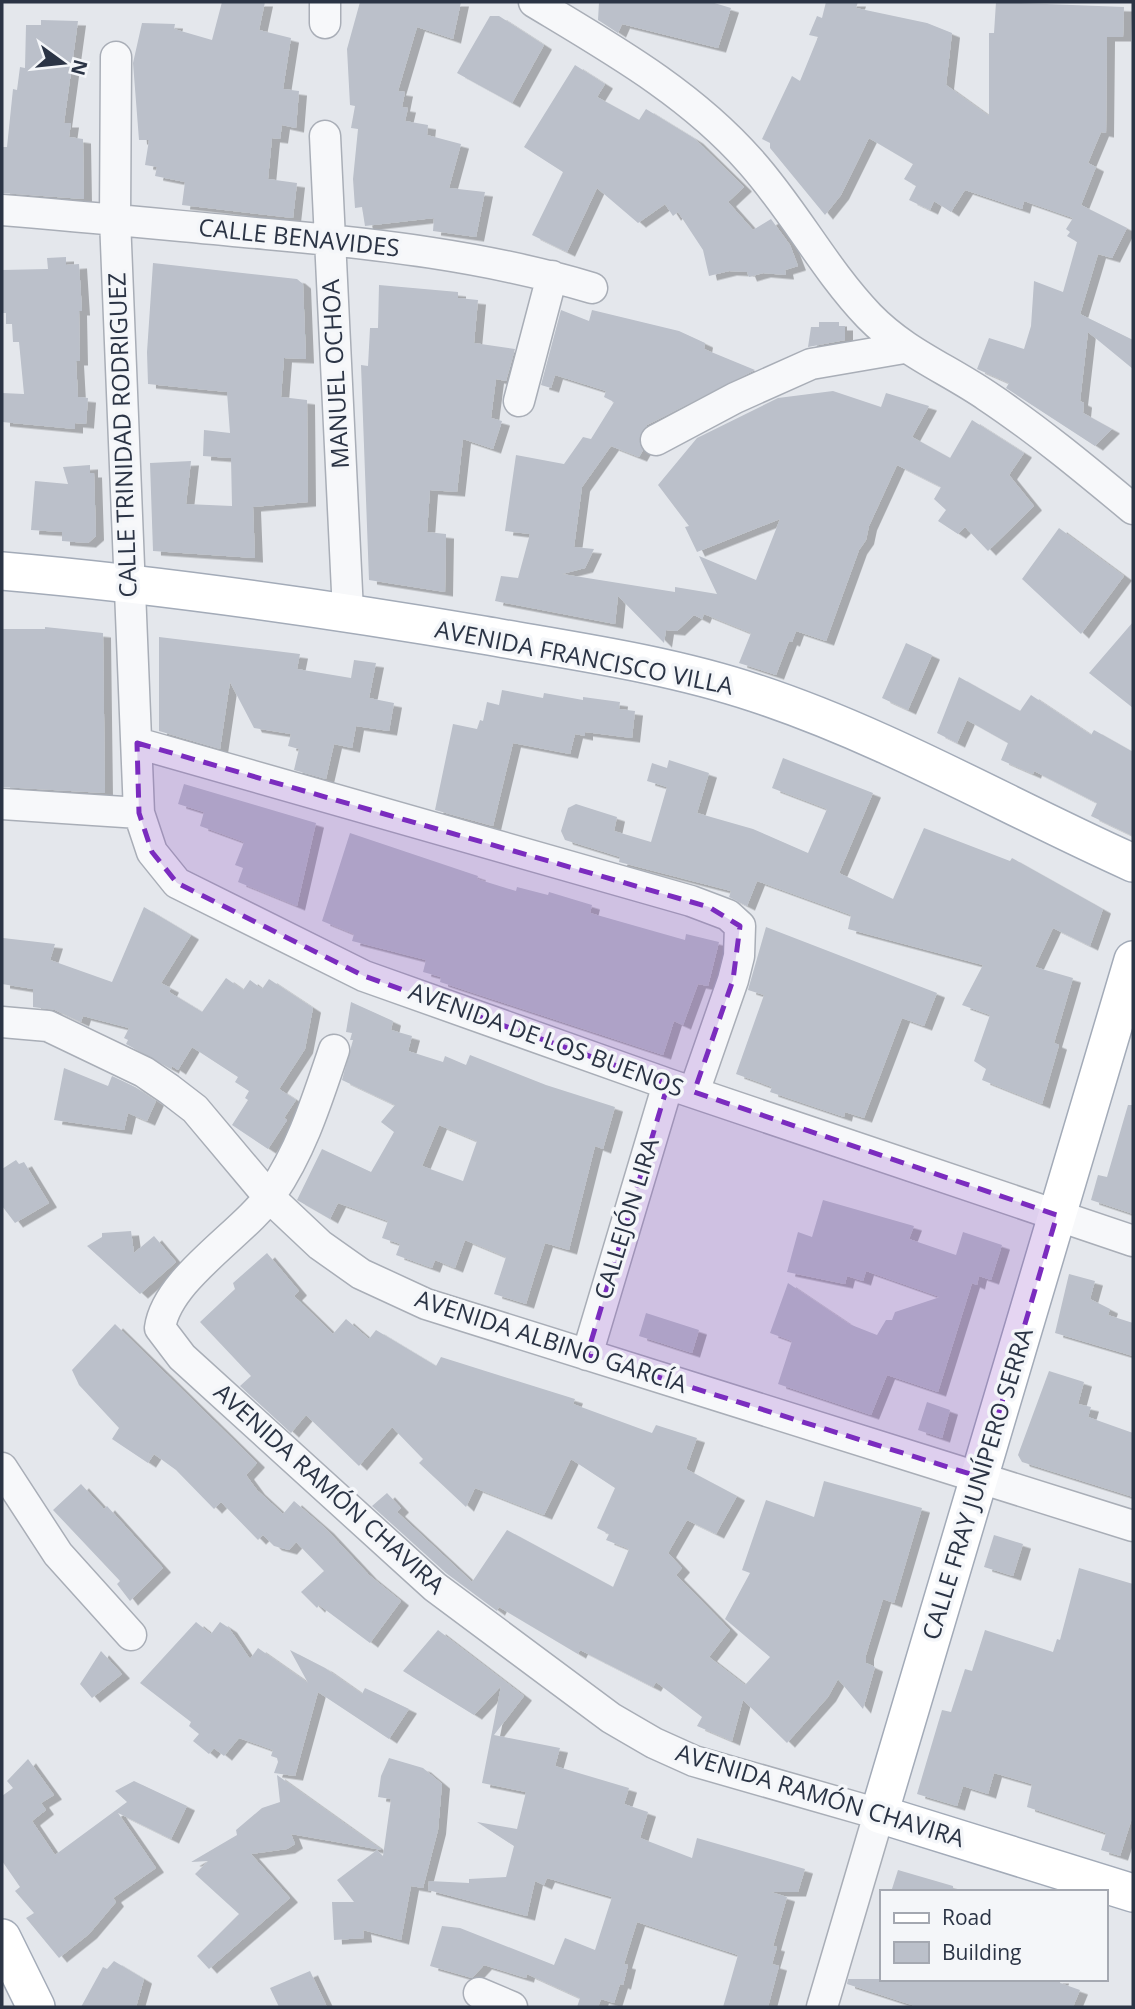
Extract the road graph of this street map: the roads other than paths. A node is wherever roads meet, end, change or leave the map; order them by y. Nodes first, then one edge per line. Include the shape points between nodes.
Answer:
1 (534, 2) edge
2 (117, 57) dead end
3 (325, 136) dead end
4 (2, 210) edge
5 (115, 219) junction
6 (330, 240) junction
7 (552, 276) junction
8 (592, 288) dead end
9 (904, 348) junction
10 (519, 401) dead end
11 (656, 440) dead end
12 (1133, 509) edge
13 (2, 571) edge
14 (129, 582) junction
15 (348, 612) junction
16 (137, 743) junction
17 (2, 804) edge
18 (139, 813) junction
19 (1133, 863) edge
20 (1133, 960) edge
21 (2, 1022) edge
22 (334, 1050) dead end
23 (681, 1088) junction
24 (270, 1197) junction
25 (1057, 1215) junction
26 (1133, 1241) edge
27 (587, 1355) junction
28 (2, 1468) edge
29 (979, 1477) junction
30 (1133, 1526) edge
31 (131, 1635) dead end
32 (879, 1814) junction
33 (1133, 1893) edge
34 (2, 1938) edge
35 (479, 1993) dead end
36 (36, 2007) edge
37 (512, 2007) edge
38 (822, 2007) edge

1 - 9 street via 684,97 751,162 826,266
2 - 5 street, CALLE TRINIDAD RODRIGUEZ
3 - 6 street, MANUEL OCHOA
4 - 5 street, CALLE BENAVIDES
5 - 6 street, CALLE BENAVIDES
5 - 14 street, CALLE TRINIDAD RODRIGUEZ
6 - 7 street, CALLE BENAVIDES via 447,255
6 - 15 street, MANUEL OCHOA
7 - 8 street, CALLE BENAVIDES
7 - 10 street
9 - 11 street via 811,364
9 - 12 street via 986,395
13 - 14 main road, AVENIDA FRANCISCO VILLA
14 - 15 main road, AVENIDA FRANCISCO VILLA
14 - 16 street, CALLE TRINIDAD RODRIGUEZ
15 - 19 main road, AVENIDA FRANCISCO VILLA via 564,649 755,693 833,723
16 - 18 street, CALLE TRINIDAD RODRIGUEZ
16 - 23 street via 728,915 740,926 739,956
17 - 18 street
18 - 23 street, AVENIDA DE LOS BUENOS via 152,852 177,883 364,976
20 - 25 main road, CALLE FRAY JUNÍPERO SERRA
21 - 24 street, AVENIDA ALBINO GARCÍA via 48,1026 153,1077 195,1109
22 - 24 street via 306,1133
23 - 25 street, AVENIDA DE LOS BUENOS
23 - 27 street, CALLEJÓN LIRA
24 - 27 street, AVENIDA ALBINO GARCÍA via 320,1245 361,1274 426,1304
24 - 32 street, AVENIDA RAMÓN CHAVIRA via 185,1284 162,1319 160,1328 182,1357 435,1587 611,1718 694,1761
25 - 26 street, AVENIDA DE LOS BUENOS
25 - 29 main road, CALLE FRAY JUNÍPERO SERRA
27 - 29 street, AVENIDA ALBINO GARCÍA
28 - 31 street via 58,1554
29 - 30 street, AVENIDA ALBINO GARCÍA
29 - 32 main road, CALLE FRAY JUNÍPERO SERRA
32 - 33 main road, AVENIDA RAMÓN CHAVIRA
32 - 38 street, CALLE FRAY JUNÍPERO SERRA
34 - 36 main road
35 - 37 street

